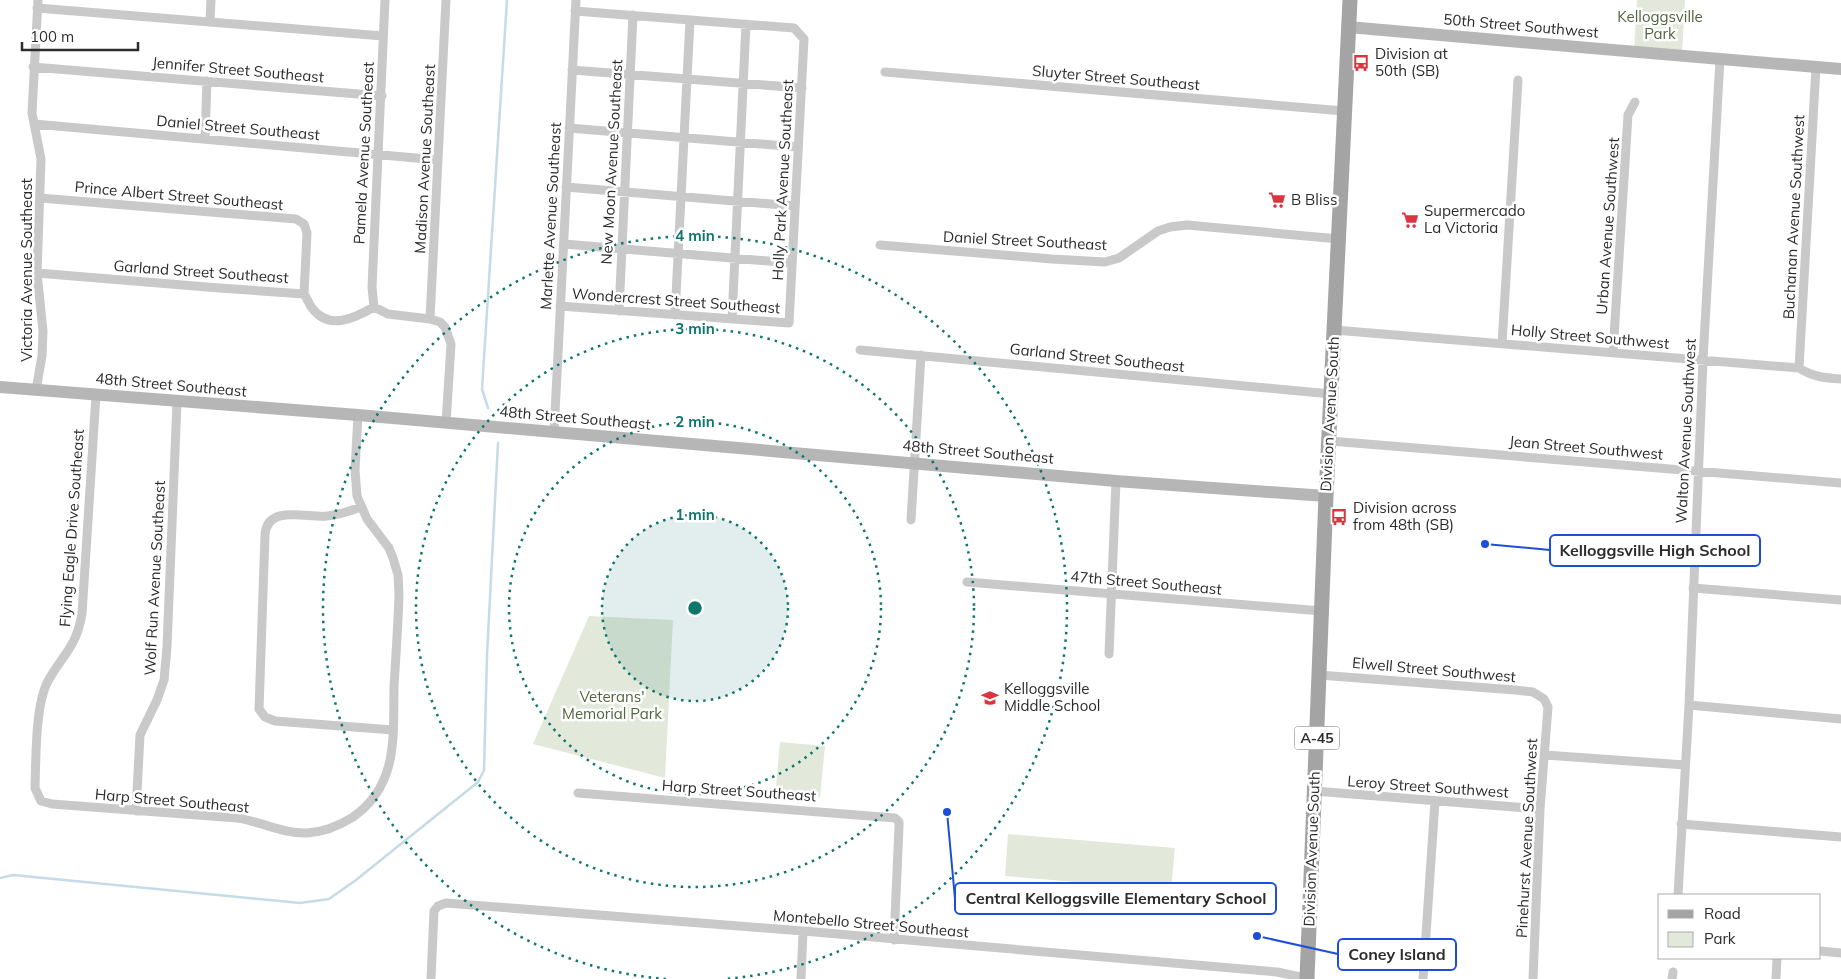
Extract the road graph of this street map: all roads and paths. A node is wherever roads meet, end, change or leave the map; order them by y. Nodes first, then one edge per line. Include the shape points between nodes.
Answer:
1 (211, 0) edge
2 (385, 0) edge
3 (446, 0) edge
4 (576, 0) edge
5 (1350, 0) edge
6 (37, 4) edge
7 (575, 11) junction
8 (633, 15) junction
9 (690, 20) junction
10 (210, 21) junction
11 (746, 24) junction
12 (1348, 27) junction
13 (383, 36) junction
14 (1720, 59) junction
15 (33, 67) junction
16 (1816, 67) junction
17 (572, 70) junction
18 (1841, 70) edge
19 (885, 72) dead end
20 (630, 74) junction
21 (687, 79) junction
22 (1518, 80) dead end
23 (207, 81) junction
24 (743, 83) junction
25 (802, 88) junction
26 (382, 96) junction
27 (1635, 102) dead end
28 (1344, 111) junction
29 (34, 124) junction
30 (569, 128) junction
31 (627, 133) junction
32 (205, 138) junction
33 (684, 138) junction
34 (740, 142) junction
35 (798, 147) junction
36 (378, 155) junction
37 (438, 160) junction
38 (566, 187) junction
39 (625, 192) junction
40 (681, 196) junction
41 (40, 198) junction
42 (737, 201) junction
43 (795, 206) junction
44 (1339, 239) junction
45 (564, 244) junction
46 (880, 245) dead end
47 (622, 248) junction
48 (678, 253) junction
49 (735, 258) junction
50 (792, 263) junction
51 (37, 273) junction
52 (304, 294) junction
53 (560, 306) junction
54 (374, 307) junction
55 (619, 310) junction
56 (675, 314) junction
57 (732, 318) junction
58 (430, 319) junction
59 (789, 323) joint
60 (1334, 330) junction
61 (1502, 344) junction
62 (860, 350) dead end
63 (1614, 352) junction
64 (921, 355) junction
65 (1703, 360) junction
66 (1799, 368) junction
67 (1841, 379) edge
68 (0, 387) edge
69 (36, 390) junction
70 (1331, 394) junction
71 (96, 395) junction
72 (177, 402) junction
73 (358, 415) junction
74 (446, 423) junction
75 (554, 433) junction
76 (1330, 441) junction
77 (916, 463) junction
78 (1698, 471) junction
79 (1116, 481) junction
80 (1841, 483) edge
81 (1326, 496) junction
82 (361, 507) junction
83 (911, 520) dead end
84 (967, 582) dead end
85 (1693, 588) junction
86 (1112, 594) junction
87 (1841, 600) edge
88 (1322, 611) junction
89 (1109, 654) dead end
90 (1319, 675) junction
91 (1544, 699) joint
92 (1689, 705) junction
93 (1841, 719) edge
94 (393, 730) junction
95 (1545, 755) junction
96 (1685, 765) junction
97 (1314, 792) junction
98 (578, 793) dead end
99 (41, 801) joint
100 (1435, 801) junction
101 (1540, 809) junction
102 (136, 811) junction
103 (1681, 824) junction
104 (1841, 837) edge
105 (1678, 894) edge
106 (803, 931) junction
107 (894, 940) junction
108 (1821, 951) edge
109 (1841, 953) edge
110 (1777, 959) edge
111 (431, 979) edge
112 (801, 979) edge
113 (1307, 979) edge
114 (1313, 979) edge
115 (1423, 979) edge
116 (1533, 979) edge
117 (1776, 979) edge

1 - 10 street
2 - 13 street, Pamela Avenue Southeast
3 - 37 street, Madison Avenue Southeast
4 - 7 street, Marlette Avenue Southeast
5 - 12 main road, Division Avenue South / A-45
6 - 10 street
6 - 15 street, Victoria Avenue Southeast
7 - 8 street
7 - 17 street, Marlette Avenue Southeast
8 - 9 street
8 - 20 street, New Moon Avenue Southeast
9 - 11 street
9 - 21 street
10 - 13 street
11 - 24 street
11 - 25 street, Holly Park Avenue Southeast via 794,28 804,39
12 - 14 street, 50th Street Southwest
12 - 28 main road, Division Avenue South / A-45
13 - 26 street, Pamela Avenue Southeast
14 - 16 street, 50th Street Southwest
14 - 65 street, Walton Avenue Southwest
15 - 23 street, Jennifer Street Southeast
15 - 29 street, Victoria Avenue Southeast
16 - 18 street, 50th Street Southwest
16 - 66 street, Buchanan Avenue Southwest
17 - 20 street
17 - 30 street, Marlette Avenue Southeast
19 - 28 street, Sluyter Street Southeast
20 - 21 street
20 - 31 street, New Moon Avenue Southeast
21 - 24 street
21 - 33 street
22 - 61 street
23 - 26 street, Jennifer Street Southeast
23 - 32 street
24 - 25 street
24 - 34 street
25 - 35 street, Holly Park Avenue Southeast
26 - 36 street, Pamela Avenue Southeast
27 - 63 street, Urban Avenue Southwest via 1628,115
28 - 44 main road, Division Avenue South / A-45
29 - 32 street, Daniel Street Southeast
29 - 41 street, Victoria Avenue Southeast via 41,158
30 - 31 street
30 - 38 street, Marlette Avenue Southeast
31 - 33 street
31 - 39 street, New Moon Avenue Southeast
32 - 36 street, Daniel Street Southeast
33 - 34 street
33 - 40 street
34 - 35 street
34 - 42 street
35 - 43 street, Holly Park Avenue Southeast
36 - 37 street, Daniel Street Southeast
36 - 54 street, Pamela Avenue Southeast via 372,287
37 - 58 street, Madison Avenue Southeast
38 - 39 street
38 - 45 street, Marlette Avenue Southeast
39 - 40 street
39 - 47 street, New Moon Avenue Southeast
40 - 42 street
40 - 48 street
41 - 51 street, Victoria Avenue Southeast
41 - 52 street, Prince Albert Street Southeast via 296,219 304,224 307,233
42 - 43 street
42 - 49 street
43 - 50 street, Holly Park Avenue Southeast
44 - 46 street, Daniel Street Southeast via 1186,225 1158,231 1119,258 1105,262
44 - 60 main road, Division Avenue South / A-45
45 - 47 street
45 - 53 street, Marlette Avenue Southeast
47 - 48 street
47 - 55 street, New Moon Avenue Southeast
48 - 49 street
48 - 56 street
49 - 50 street
49 - 57 street
50 - 59 street, Holly Park Avenue Southeast
51 - 52 street, Garland Street Southeast
51 - 69 street, Victoria Avenue Southeast via 43,331
52 - 54 street, Garland Street Southeast via 312,309 335,321 347,321
53 - 55 street, Wondercrest Street Southeast
53 - 75 street, Marlette Avenue Southeast
54 - 58 street via 388,314
55 - 56 street, Wondercrest Street Southeast
56 - 57 street, Wondercrest Street Southeast
57 - 59 street, Wondercrest Street Southeast
58 - 74 street via 445,327 451,344
60 - 61 street, Holly Street Southwest
60 - 70 main road, Division Avenue South / A-45
61 - 63 street, Holly Street Southwest
62 - 64 street, Garland Street Southeast
63 - 65 street, Holly Street Southwest
64 - 70 street, Garland Street Southeast
64 - 77 street
65 - 66 street, Holly Street Southwest
65 - 78 street, Walton Avenue Southwest
66 - 67 street, Holly Street Southwest via 1820,377
68 - 69 street, 48th Street Southeast
69 - 71 street, 48th Street Southeast
70 - 76 main road, Division Avenue South / A-45
71 - 72 street, 48th Street Southeast
71 - 99 street, Flying Eagle Drive Southeast via 82,614 75,641 48,682 41,700 35,788
72 - 73 street, 48th Street Southeast
72 - 102 street, Wolf Run Avenue Southeast via 164,680 140,735
73 - 74 street, 48th Street Southeast
73 - 82 street, Harp Street Southeast via 355,479
74 - 75 street, 48th Street Southeast
75 - 77 street, 48th Street Southeast
76 - 78 street, Jean Street Southwest
76 - 81 main road, Division Avenue South / A-45
77 - 79 street, 48th Street Southeast
77 - 83 street
78 - 80 street, Jean Street Southwest
78 - 85 street, Walton Avenue Southwest
79 - 81 street, 48th Street Southeast
79 - 86 street
81 - 88 main road, Division Avenue South / A-45
82 - 94 street, Harp Street Southeast via 389,548 398,575
82 - 94 street via 340,515 280,515 267,525 260,713 282,722
84 - 86 street, 47th Street Southeast
85 - 87 street
85 - 92 street, Walton Avenue Southwest
86 - 88 street, 47th Street Southeast
86 - 89 street
88 - 90 main road, Division Avenue South / A-45
90 - 91 street, Elwell Street Southwest via 1515,690 1533,692
90 - 97 main road, Division Avenue South / A-45
91 - 95 street, Pinehurst Avenue Southwest via 1548,707
92 - 93 street
92 - 96 street, Walton Avenue Southwest
94 - 102 street, Harp Street Southeast via 387,775 368,806 344,823 318,832 286,831 251,820
95 - 96 street
95 - 101 street, Pinehurst Avenue Southwest
96 - 103 street, Walton Avenue Southwest
97 - 100 street, Leroy Street Southwest
97 - 113 main road, Division Avenue South / A-45
98 - 107 street, Harp Street Southeast via 897,819
99 - 102 street, Harp Street Southeast
100 - 101 street, Leroy Street Southwest
100 - 115 street
101 - 116 street, Pinehurst Avenue Southwest
103 - 104 street
103 - 105 street, Walton Avenue Southwest
106 - 107 street, Montebello Street Southeast
106 - 111 street, Montebello Street Southeast via 446,903 434,911
106 - 112 street
107 - 113 street, Montebello Street Southeast via 1277,972
108 - 109 street
110 - 117 street
113 - 114 street, Montebello Street Southeast

